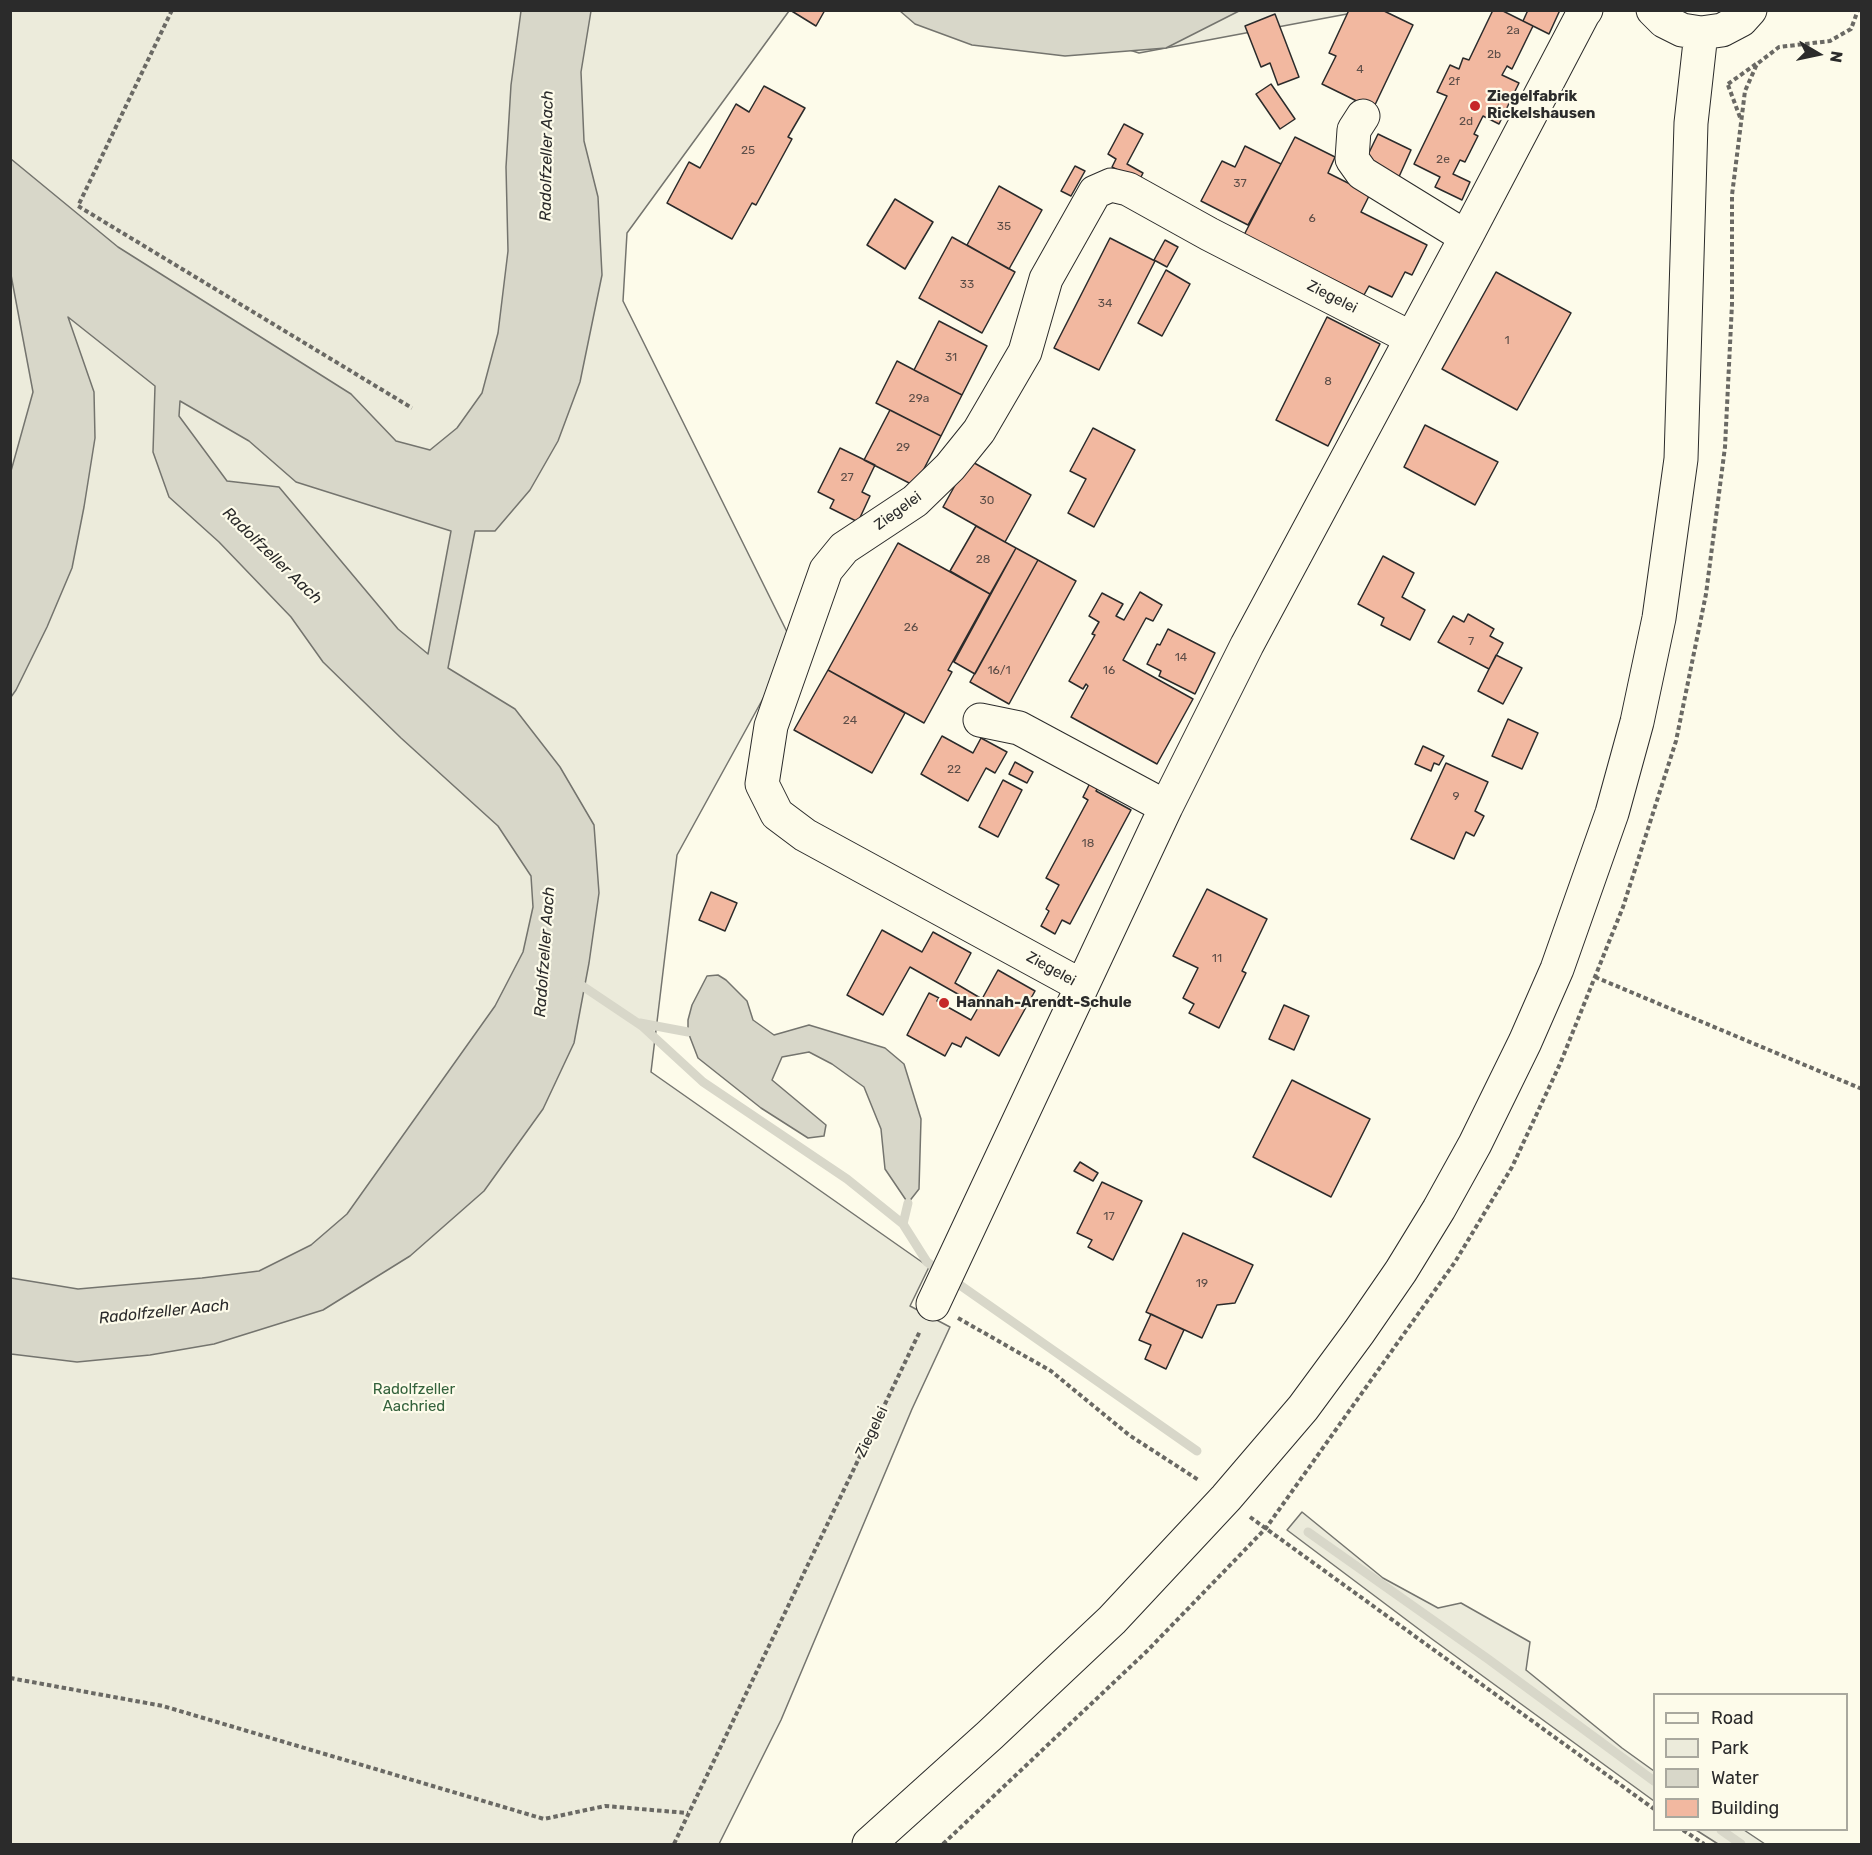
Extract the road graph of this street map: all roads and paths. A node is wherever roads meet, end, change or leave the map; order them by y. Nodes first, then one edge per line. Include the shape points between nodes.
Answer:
1 (172, 10) edge
2 (1586, 10) edge
3 (1653, 10) edge
4 (1750, 10) edge
5 (1701, 33) junction
6 (1757, 64) dead end
7 (1728, 84) dead end
8 (1363, 116) dead end
9 (1466, 237) junction
10 (1411, 338) junction
11 (412, 408) dead end
12 (980, 720) dead end
13 (1166, 807) junction
14 (1595, 977) dead end
15 (1082, 986) junction
16 (1862, 1089) edge
17 (936, 1299) junction
18 (1226, 1498) junction
19 (10, 1678) edge
20 (1653, 1808) edge
21 (688, 1813) junction
22 (1684, 1831) edge
23 (674, 1845) edge
24 (869, 1845) edge
25 (943, 1845) edge
26 (1704, 1845) edge

1 - 11 path via 78,206
2 - 9 street, Ziegelei
3 - 5 street via 1682,30
4 - 5 street via 1722,30
5 - 18 street via 1691,123 1681,459 1659,618 1612,813 1557,969 1526,1042 1439,1209 1401,1271 1303,1408
6 - 7 path
8 - 9 street via 1354,130 1352,159 1362,173
9 - 10 street, Ziegelei
10 - 13 street, Ziegelei via 1247,645
10 - 15 street, Ziegelei via 1128,189 1111,185 1095,192 1046,279 1025,352 979,431 915,501 844,548 826,570 771,726 762,784 777,814 806,835
12 - 13 street via 1019,728
13 - 15 street, Ziegelei
14 - 16 path
15 - 17 street, Ziegelei
17 - 18 path via 1051,1371 1129,1435
17 - 21 path, Ziegelei
18 - 24 street via 1112,1620
19 - 21 path via 163,1706 544,1820 605,1806
20 - 25 path via 1266,1528 1147,1651
21 - 23 path, Ziegelei
22 - 26 path

